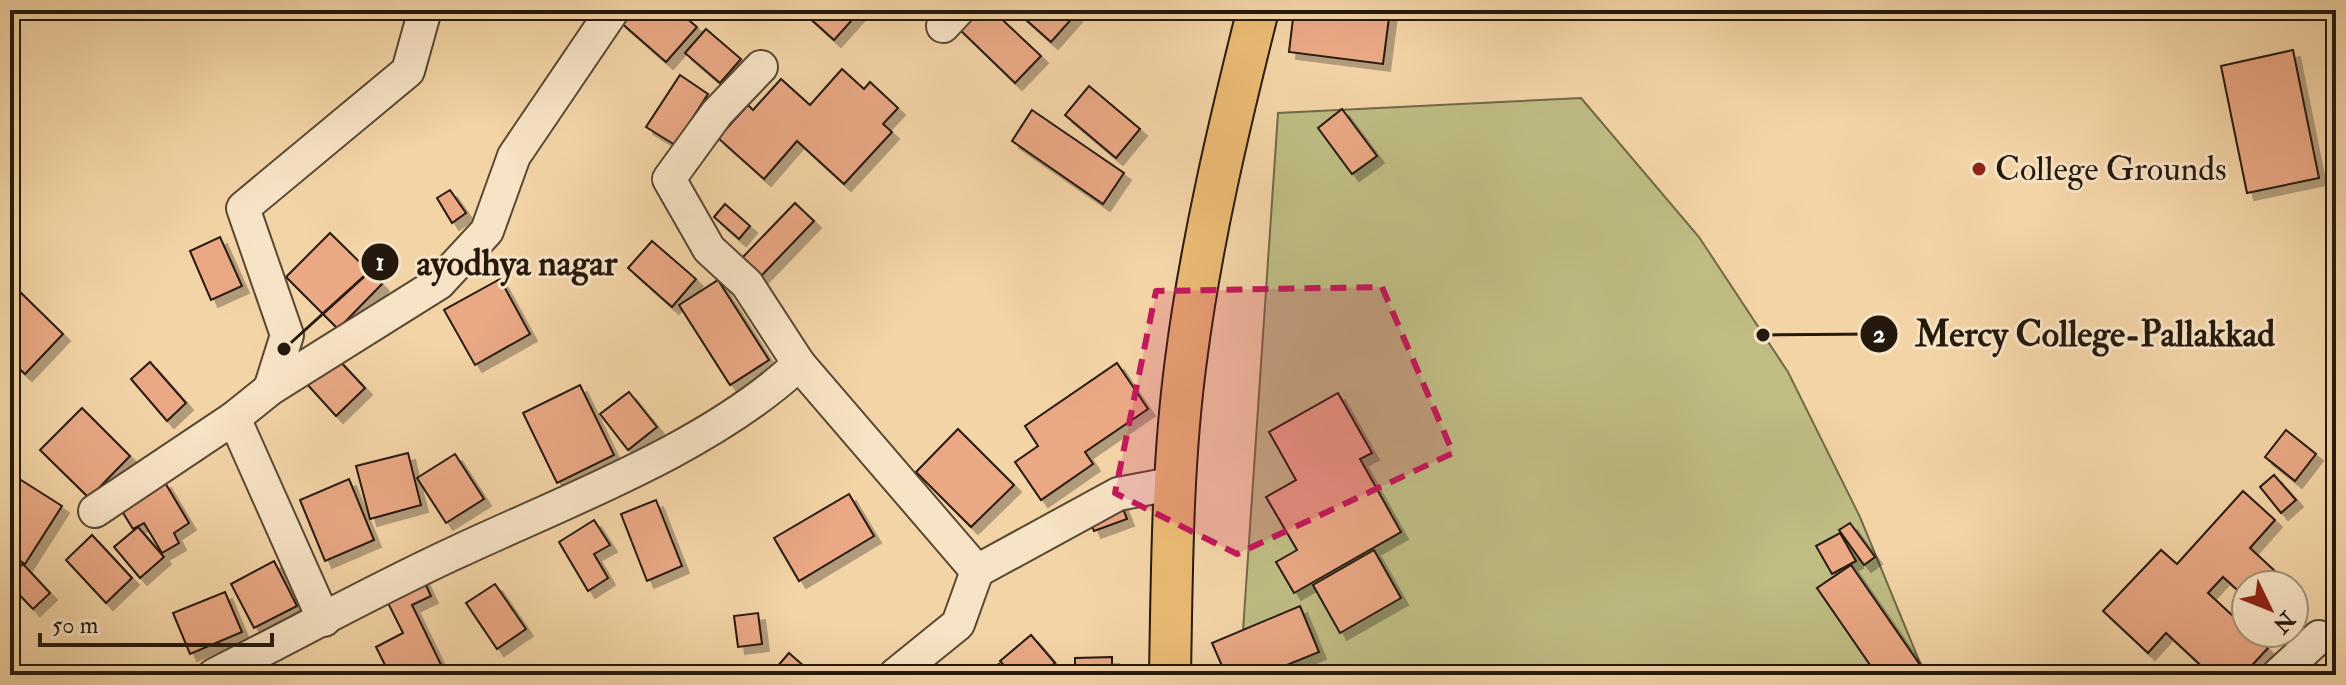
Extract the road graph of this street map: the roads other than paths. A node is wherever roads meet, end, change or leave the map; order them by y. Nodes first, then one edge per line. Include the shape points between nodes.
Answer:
1 (425, 10) edge
2 (613, 10) edge
3 (1258, 10) edge
4 (761, 67) dead end
5 (799, 364) junction
6 (270, 389) junction
7 (234, 418) junction
8 (1176, 483) junction
9 (95, 511) dead end
10 (977, 571) junction
11 (324, 620) junction
12 (2319, 637) dead end
13 (214, 675) edge
14 (895, 675) edge
15 (1170, 675) edge
16 (2278, 675) edge

1 - 6 street via 408,71 243,208 287,335
2 - 6 street via 514,156 487,231 439,283
3 - 8 main road via 1232,110 1186,360
4 - 5 street via 717,113 669,179 709,249 747,284
5 - 10 street
5 - 11 street via 773,389 647,464
6 - 7 street
7 - 9 street
7 - 11 street
8 - 10 street via 1118,494
8 - 15 main road
10 - 14 street via 958,624
11 - 13 street
12 - 16 street

